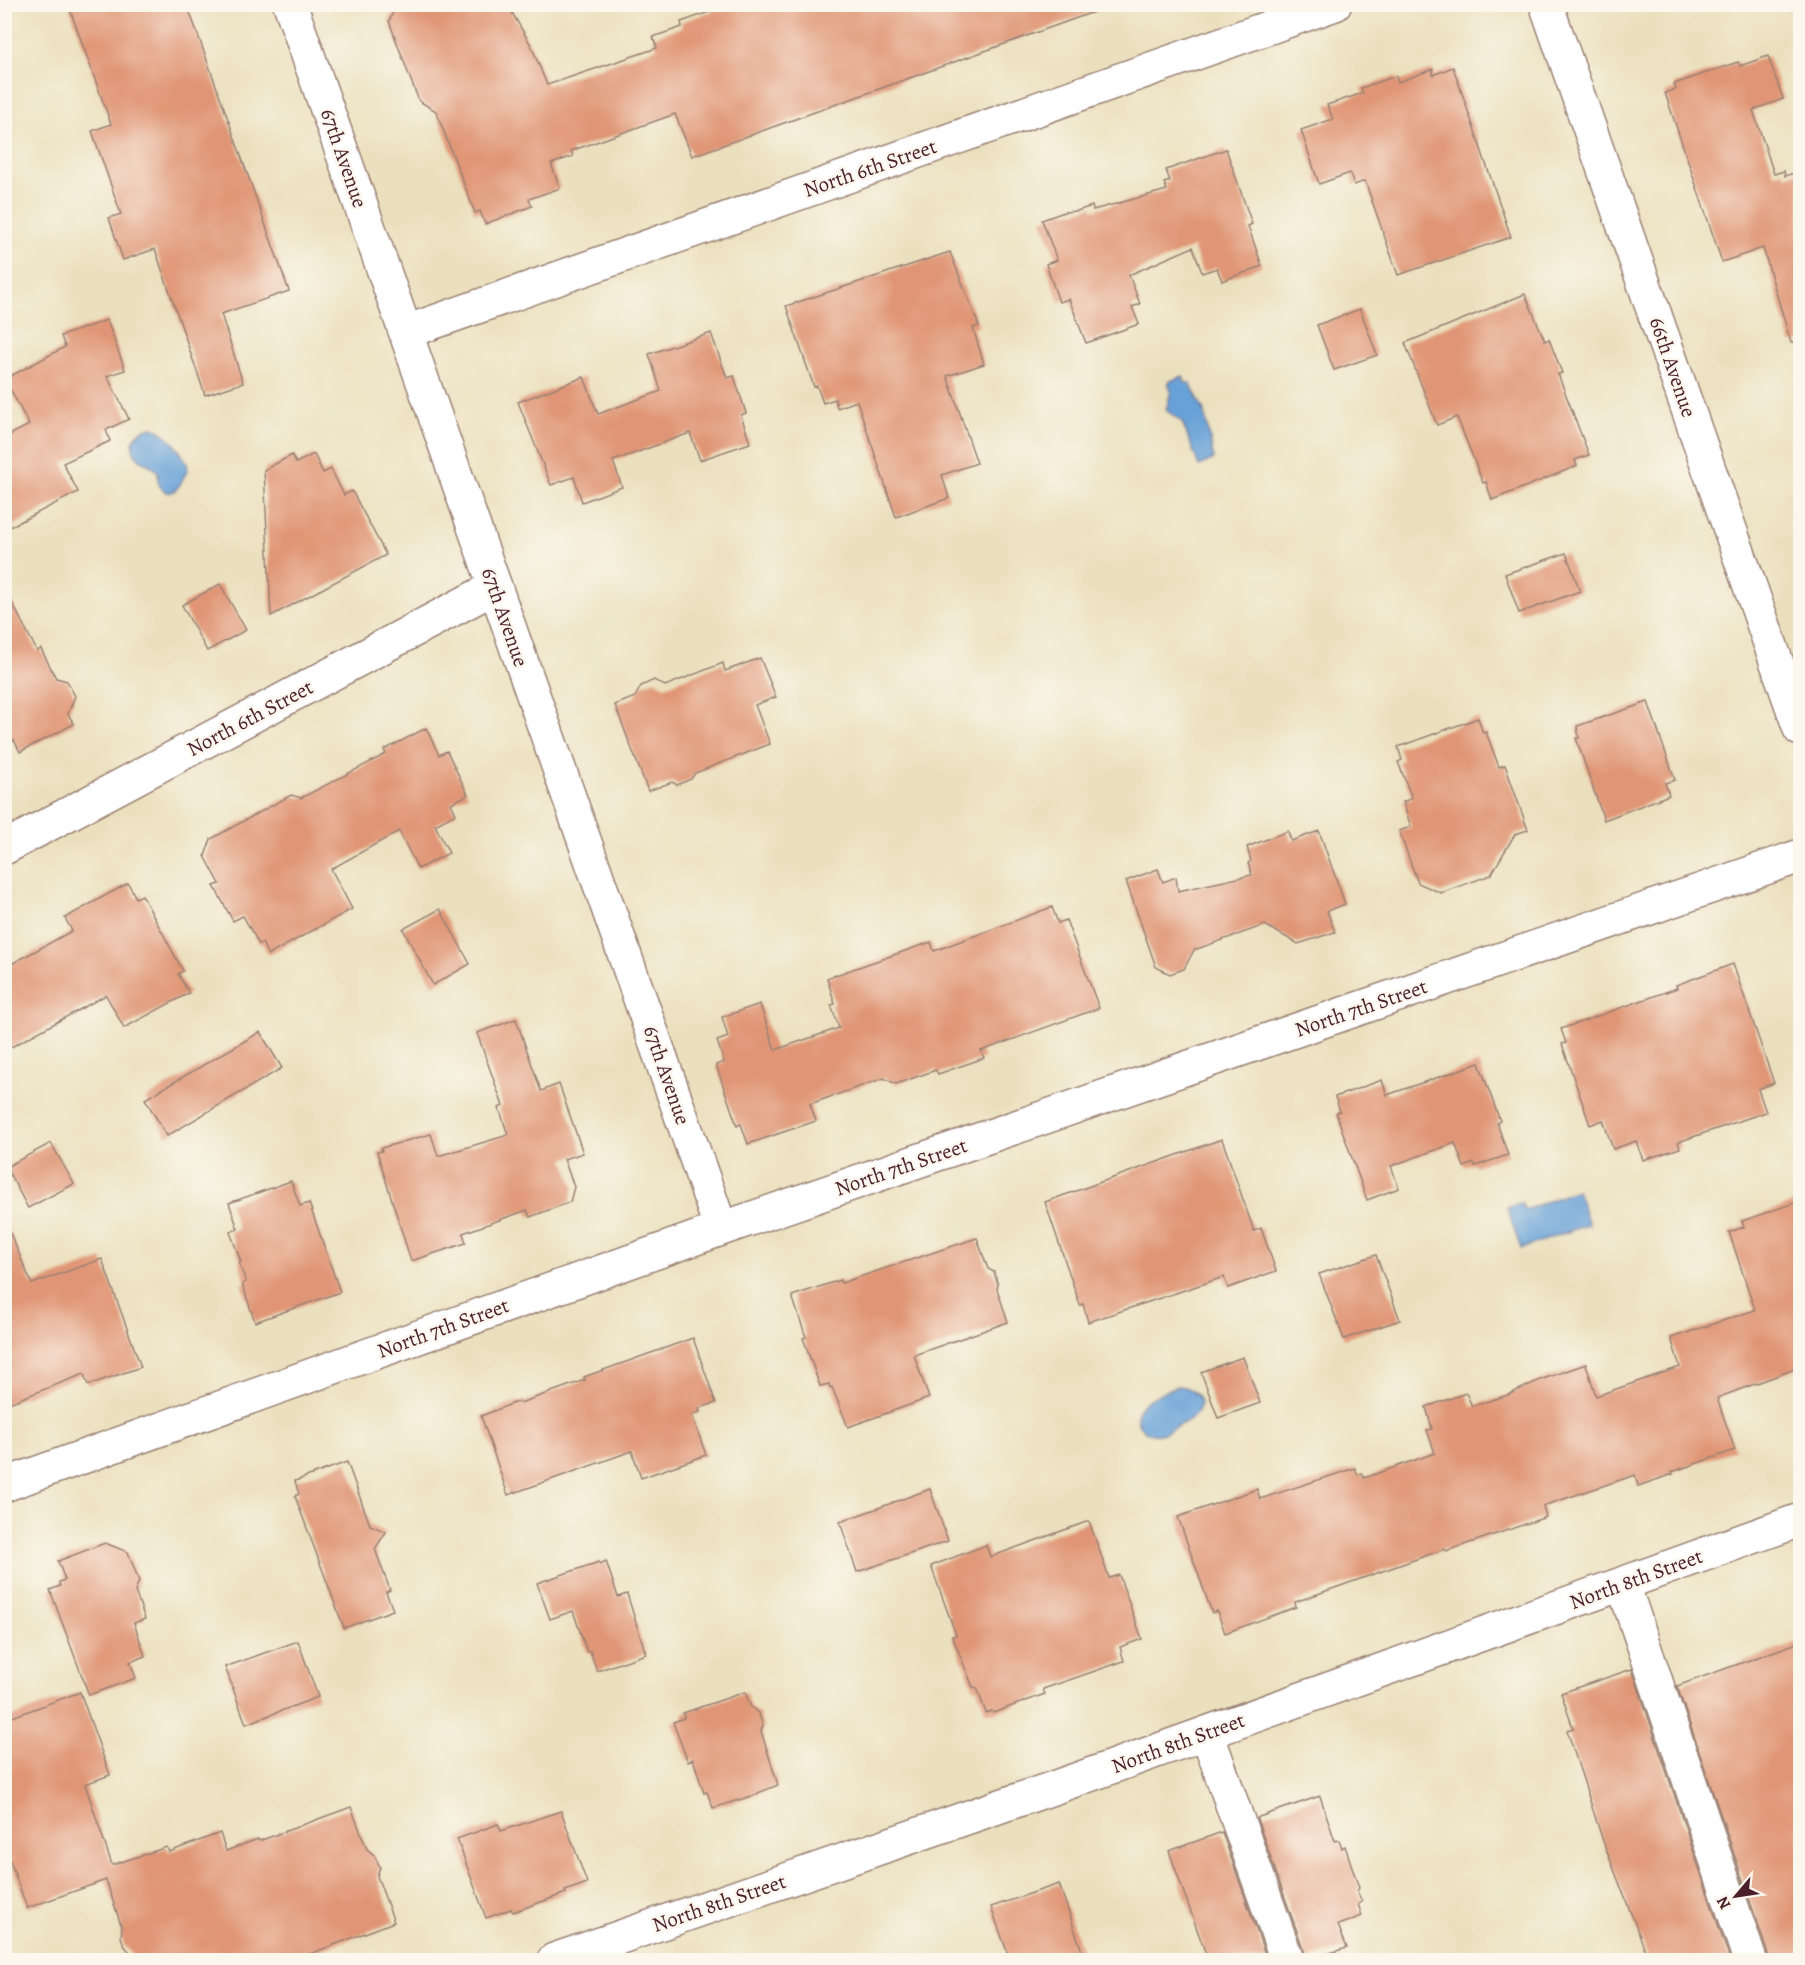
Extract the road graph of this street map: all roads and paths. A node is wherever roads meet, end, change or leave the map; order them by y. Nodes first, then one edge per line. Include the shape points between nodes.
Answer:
1 (290, 4) edge
2 (1335, 4) edge
3 (1546, 4) edge
4 (406, 332) junction
5 (495, 587) junction
6 (1800, 729) edge
7 (4, 848) edge
8 (1800, 856) edge
9 (721, 1229) junction
10 (4, 1485) edge
11 (1800, 1520) edge
12 (1623, 1584) junction
13 (1207, 1733) junction
14 (554, 1960) edge
15 (1287, 1960) edge
16 (1750, 1960) edge

1 - 4 street, 67th Avenue
2 - 4 street, North 6th Street
3 - 6 street, 66th Avenue
4 - 5 street, 67th Avenue
5 - 7 street, North 6th Street
5 - 9 street, 67th Avenue
8 - 9 street, North 7th Street
9 - 10 street, North 7th Street
11 - 12 street, North 8th Street
12 - 13 street, North 8th Street
12 - 16 street
13 - 14 street, North 8th Street
13 - 15 street

